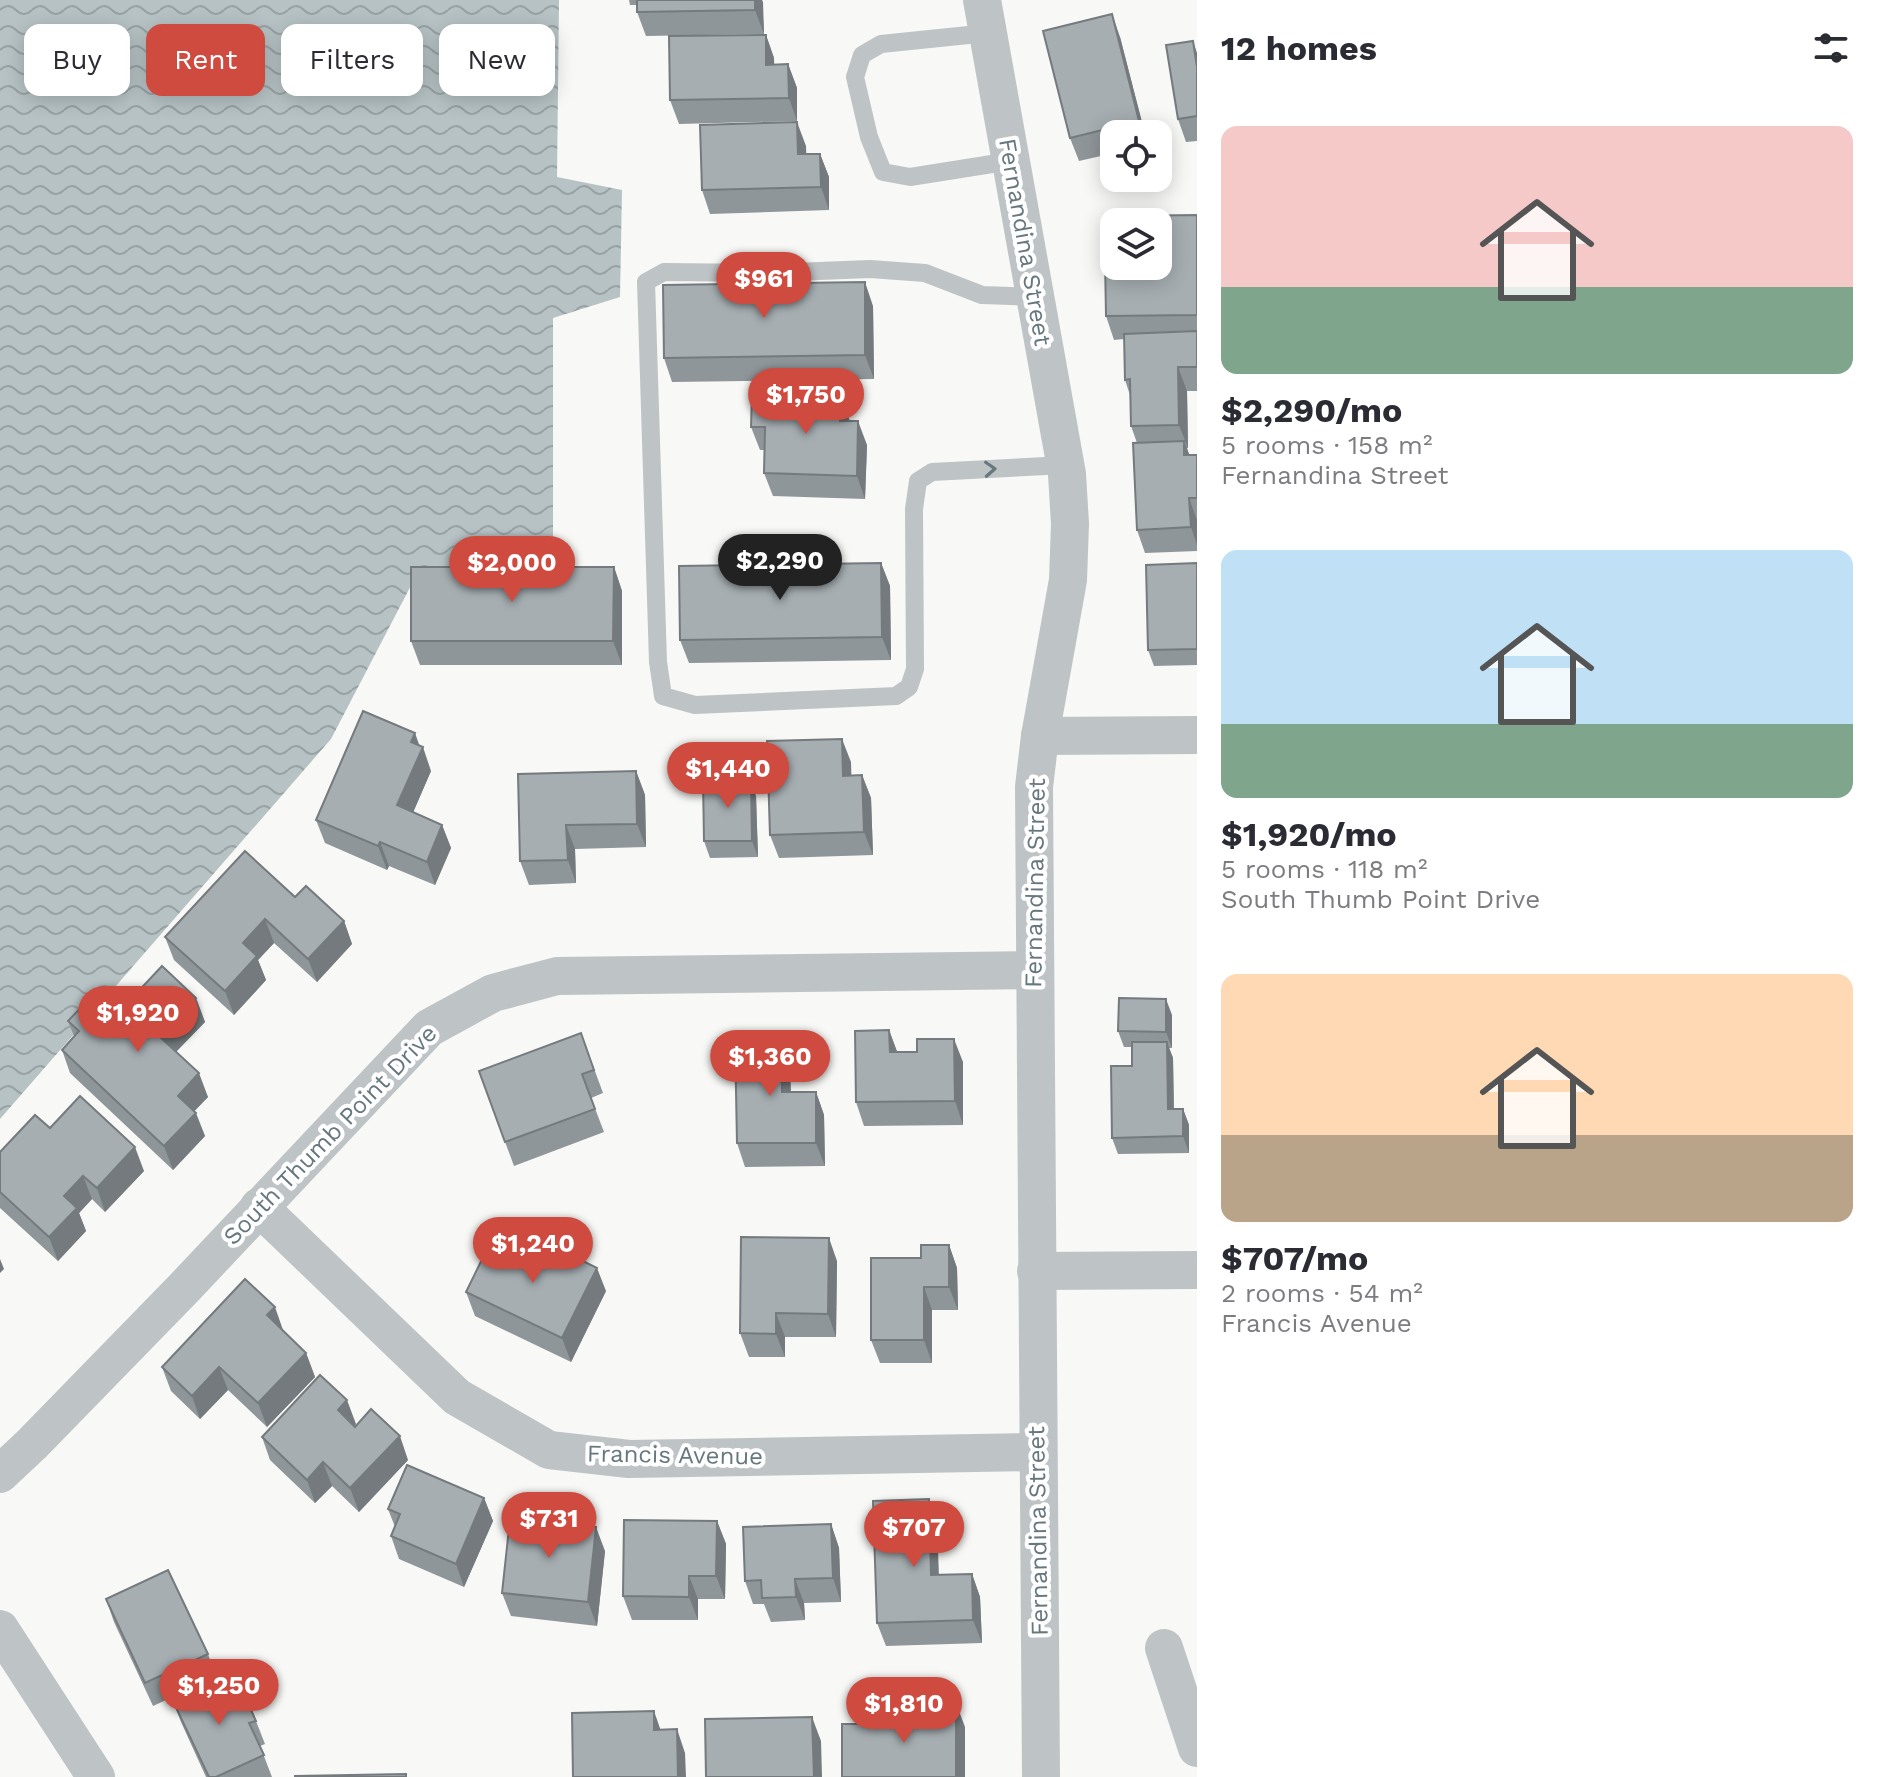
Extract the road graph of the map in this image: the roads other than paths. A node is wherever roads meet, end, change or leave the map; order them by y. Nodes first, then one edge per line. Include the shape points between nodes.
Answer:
1 (985, 16) edge
2 (1011, 161) junction
3 (1035, 297) junction
4 (1065, 465) junction
5 (1197, 735) edge
6 (1040, 736) junction
7 (1034, 970) junction
8 (259, 1207) junction
9 (1197, 1270) edge
10 (1036, 1271) junction
11 (1038, 1452) junction
12 (0, 1474) edge
13 (0, 1629) edge
14 (1164, 1648) dead end
15 (1197, 1748) edge
16 (96, 1777) edge
17 (1041, 1777) edge

1 - 2 street, Fernandina Street
1 - 2 lane via 881,44 862,55 855,77 883,172 910,177
2 - 3 street, Fernandina Street
3 - 4 street, Fernandina Street
3 -> 4 lane via 982,295 925,273 870,269 664,272 646,282 663,696 695,705 896,696 909,687 915,669 918,481 932,472
4 - 6 street, Fernandina Street via 1068,580
5 - 6 street
6 - 7 street, Fernandina Street via 1034,787
7 - 8 street, South Thumb Point Drive via 557,976 493,993 429,1028
7 - 10 street, Fernandina Street
8 - 11 street, Francis Avenue via 457,1397 549,1450 629,1459
8 - 12 street, South Thumb Point Drive
9 - 10 street
10 - 11 street, Fernandina Street
11 - 17 street, Fernandina Street
13 - 16 street
14 - 15 street

